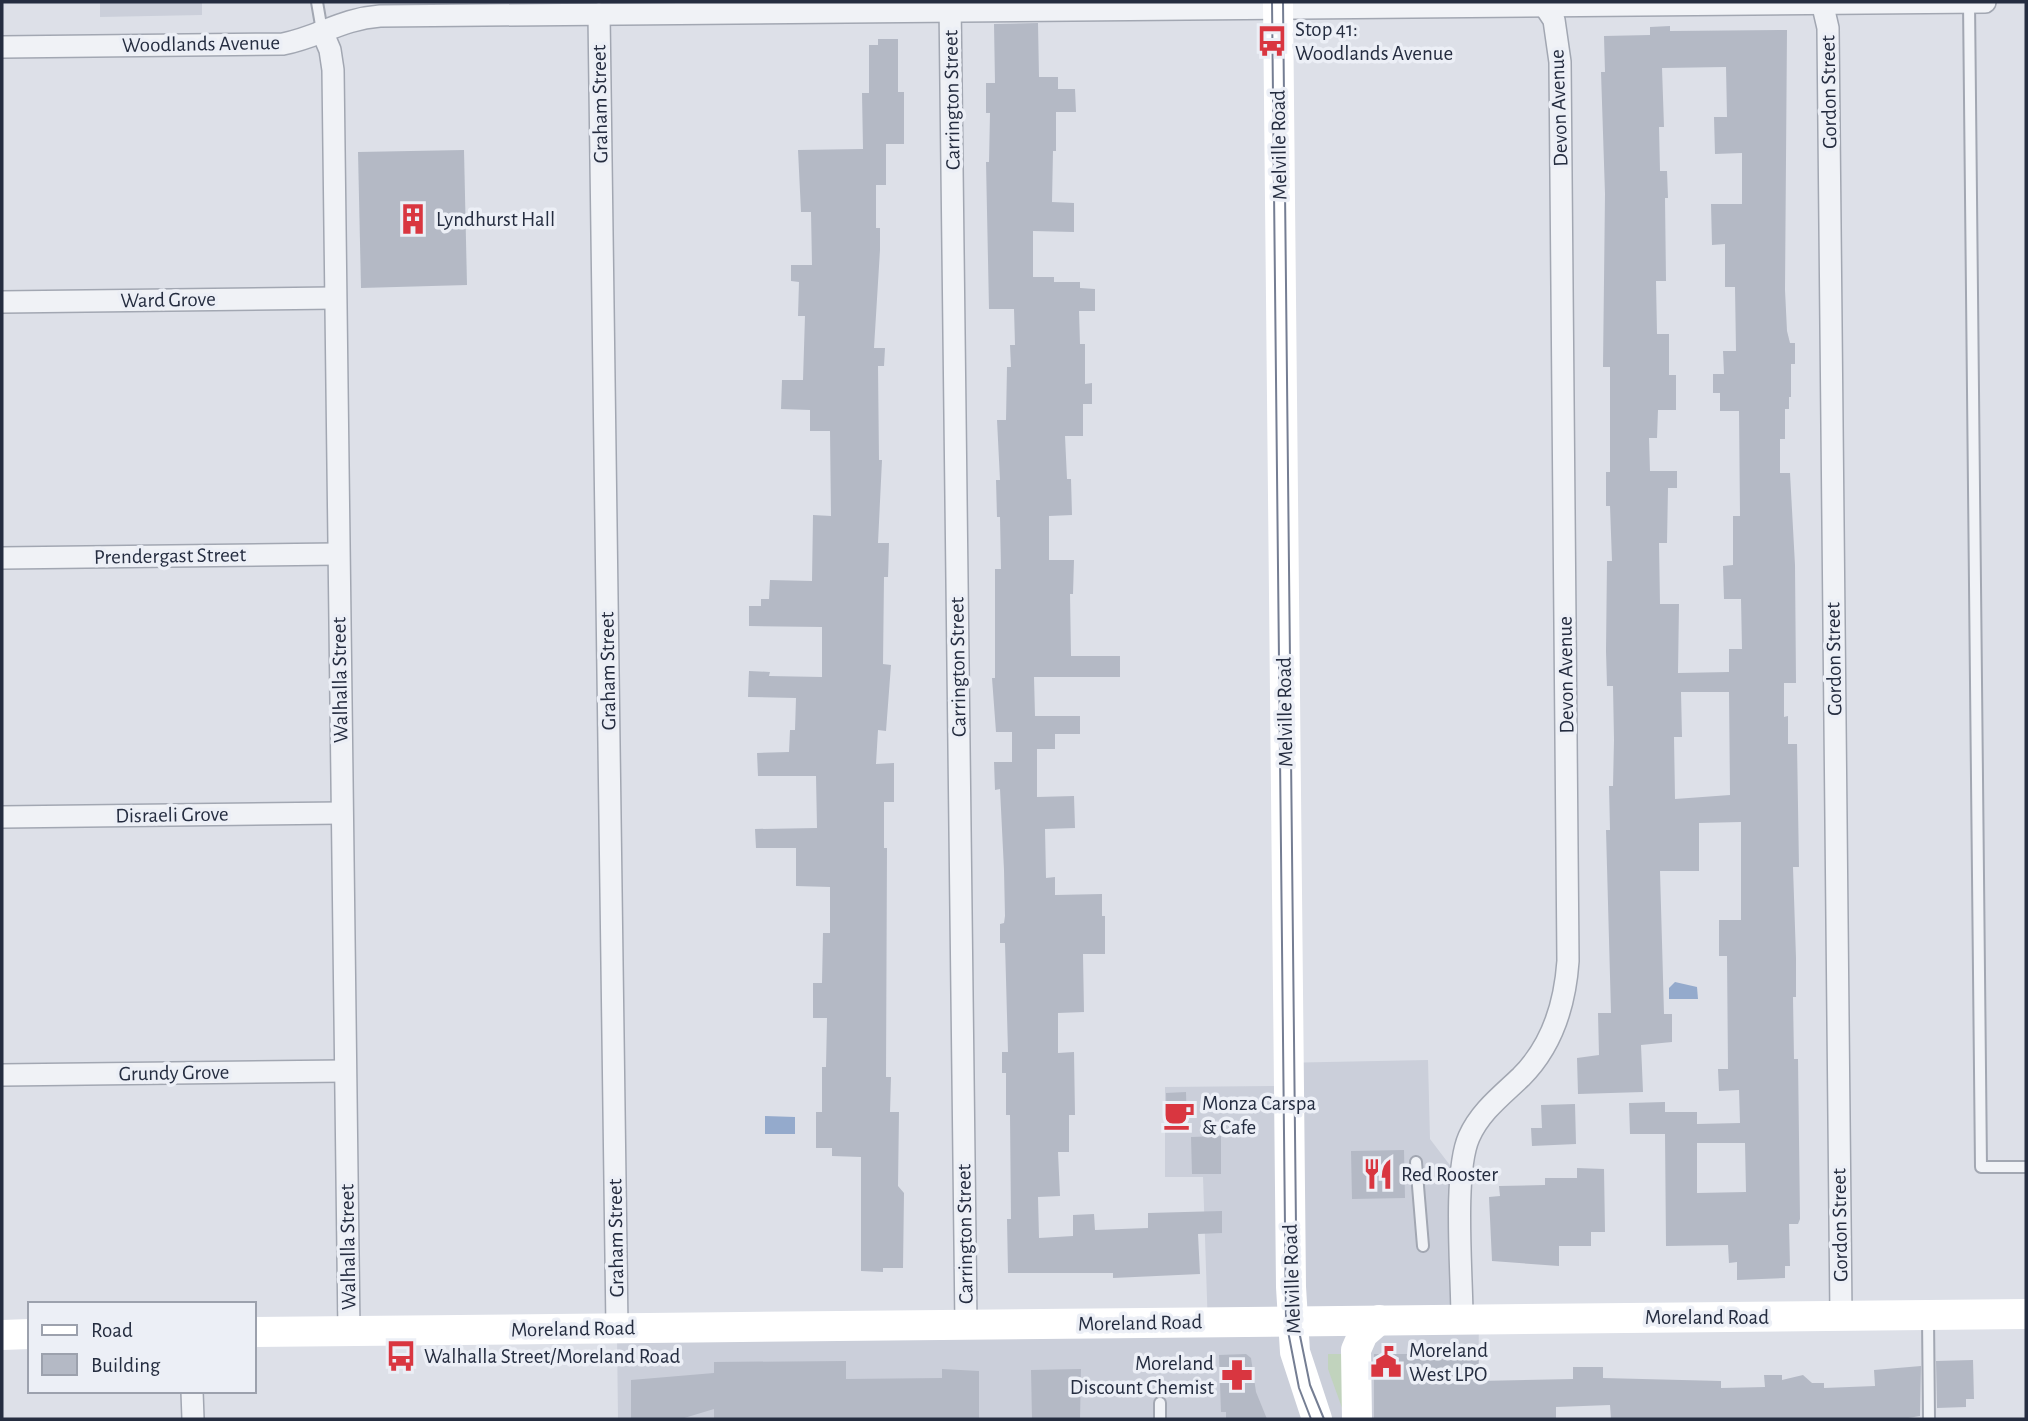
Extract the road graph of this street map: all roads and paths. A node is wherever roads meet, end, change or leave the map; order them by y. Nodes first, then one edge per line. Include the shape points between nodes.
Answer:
1 (317, 2) edge
2 (1954, 2) edge
3 (1969, 2) edge
4 (1985, 2) edge
5 (1822, 3) edge
6 (1113, 5) edge
7 (1278, 5) edge
8 (1544, 5) edge
9 (951, 6) edge
10 (599, 14) junction
11 (322, 31) junction
12 (2, 47) edge
13 (335, 298) junction
14 (2, 302) edge
15 (338, 554) junction
16 (2, 558) edge
17 (341, 813) junction
18 (2, 817) edge
19 (345, 1070) junction
20 (2, 1075) edge
21 (1416, 1162) dead end
22 (2026, 1167) edge
23 (1423, 1246) dead end
24 (2026, 1314) edge
25 (1928, 1315) junction
26 (1841, 1316) junction
27 (1462, 1318) junction
28 (1379, 1320) junction
29 (1292, 1321) junction
30 (966, 1325) junction
31 (617, 1328) junction
32 (256, 1332) edge
33 (349, 1332) junction
34 (2, 1335) edge
35 (28, 1335) edge
36 (192, 1393) edge
37 (1160, 1403) dead end
38 (193, 1419) edge
39 (1160, 1419) edge
40 (1317, 1419) edge
41 (1357, 1419) edge
42 (1929, 1419) edge

1 - 11 lane
2 - 3 street, Woodlands Avenue
2 - 5 street, Woodlands Avenue
3 - 4 street, Woodlands Avenue
3 - 22 lane via 1981,1167
5 - 8 street, Woodlands Avenue
5 - 26 street, Gordon Street via 1828,28
6 - 7 street, Woodlands Avenue
6 - 9 street, Woodlands Avenue
7 - 8 street, Woodlands Avenue
7 - 29 main road, Melville Road
8 - 27 street, Devon Avenue via 1553,20 1560,62 1568,961 1563,999 1545,1044 1531,1066 1490,1106 1467,1141 1461,1174
9 - 10 street, Woodlands Avenue
9 - 30 street, Carrington Street
10 - 11 street, Woodlands Avenue via 380,16 343,21
10 - 31 street, Graham Street
11 - 12 street, Woodlands Avenue via 283,44
11 - 13 street, Walhalla Street via 333,70
13 - 14 street, Ward Grove
13 - 15 street, Walhalla Street
15 - 16 street, Prendergast Street
15 - 17 street, Walhalla Street
17 - 18 street, Disraeli Grove
17 - 19 street, Walhalla Street
19 - 20 street, Grundy Grove
19 - 33 street, Walhalla Street
21 - 23 lane
24 - 25 main road, Moreland Road
25 - 26 main road, Moreland Road
25 - 42 lane
26 - 27 main road, Moreland Road
27 - 28 main road, Moreland Road
28 - 29 main road, Moreland Road
28 - 41 main road via 1363,1334 1356,1350
29 - 30 main road, Moreland Road
29 - 40 main road, Melville Road via 1298,1369
30 - 31 main road, Moreland Road
31 - 33 main road, Moreland Road
32 - 33 main road, Moreland Road
34 - 35 main road
36 - 38 street
37 - 39 lane

